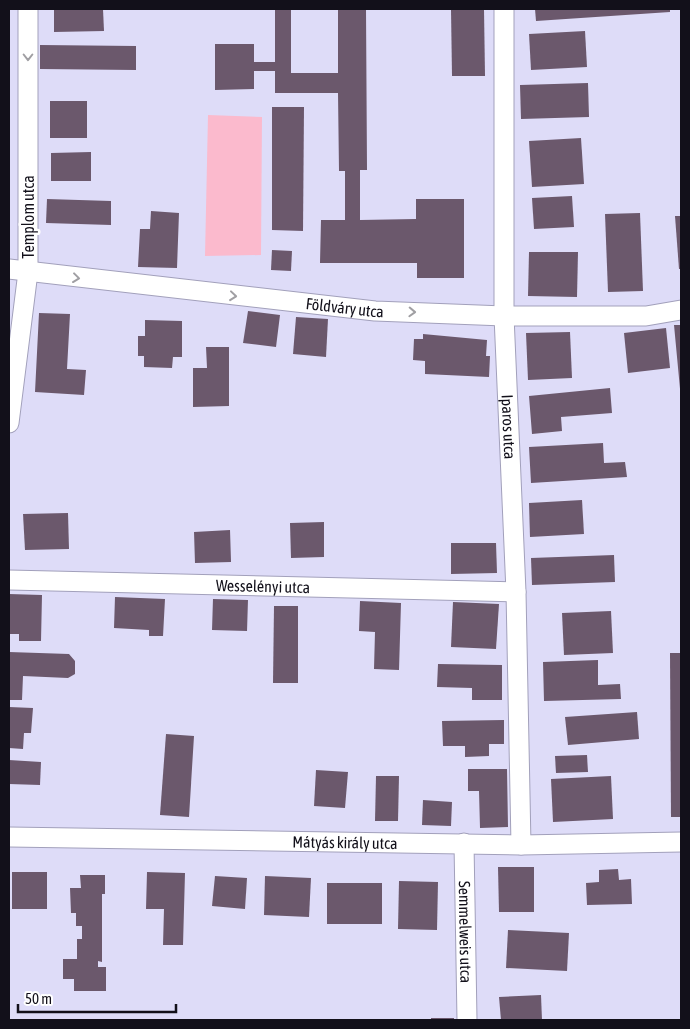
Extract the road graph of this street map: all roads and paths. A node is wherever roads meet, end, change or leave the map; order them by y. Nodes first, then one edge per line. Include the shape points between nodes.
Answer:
1 (28, 9) edge
2 (504, 9) edge
3 (9, 269) edge
4 (28, 272) junction
5 (681, 310) edge
6 (504, 316) junction
7 (9, 423) edge
8 (9, 580) edge
9 (516, 592) junction
10 (9, 837) edge
11 (681, 842) edge
12 (464, 843) junction
13 (521, 845) junction
14 (467, 1020) edge

1 -> 4 street, Templom utca
2 - 6 street, Iparos utca
3 - 4 street, Földváry utca
4 -> 6 street, Földváry utca via 375,311
4 - 7 street, Templom utca
5 - 6 street, Földváry utca via 646,316
6 - 9 street, Iparos utca
8 - 9 street, Wesselényi utca
9 - 13 street, Iparos utca
10 - 12 street, Mátyás király utca
11 - 13 street, Mátyás király utca
12 - 13 street, Mátyás király utca
12 - 14 street, Semmelweis utca

